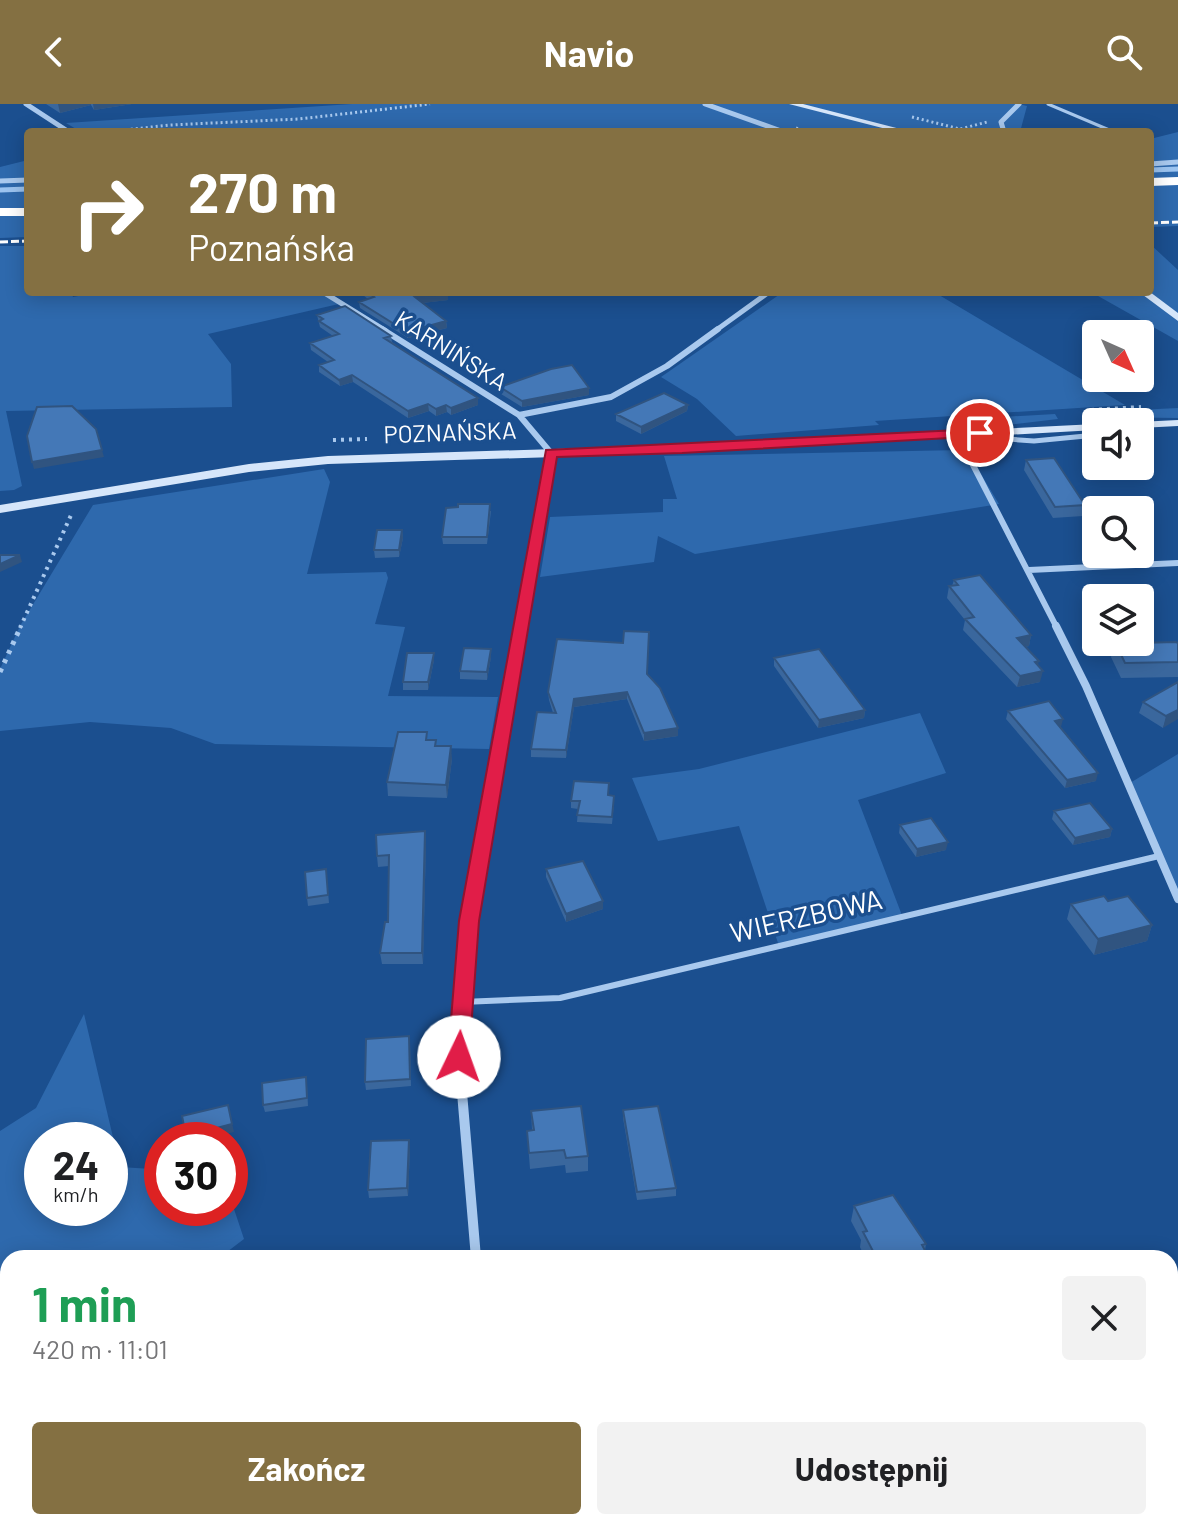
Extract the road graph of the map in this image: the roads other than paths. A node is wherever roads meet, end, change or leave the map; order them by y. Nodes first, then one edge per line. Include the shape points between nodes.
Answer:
1 (26, 104) edge
2 (705, 104) edge
3 (793, 104) edge
4 (1019, 104) edge
5 (1048, 104) edge
6 (63, 128) edge
7 (773, 128) edge
8 (892, 128) edge
9 (1003, 128) edge
10 (1105, 128) edge
11 (1178, 162) edge
12 (1154, 164) edge
13 (24, 180) edge
14 (0, 181) edge
15 (1178, 181) edge
16 (1154, 182) edge
17 (1178, 193) edge
18 (1154, 194) edge
19 (0, 201) edge
20 (24, 201) edge
21 (0, 212) edge
22 (24, 212) edge
23 (329, 296) edge
24 (763, 296) edge
25 (1149, 296) edge
26 (1178, 318) edge
27 (519, 415) junction
28 (1178, 423) edge
29 (1154, 424) edge
30 (1082, 428) edge
31 (957, 434) junction
32 (1082, 436) edge
33 (551, 453) junction
34 (0, 509) edge
35 (1178, 563) edge
36 (1029, 570) junction
37 (1159, 856) junction
38 (1178, 899) edge
39 (462, 1002) junction
40 (475, 1250) edge

1 - 6 street
2 - 7 street
3 - 8 main road
4 - 9 street via 1001,122
5 - 10 lane
11 - 12 street
13 - 14 street
15 - 16 highway
17 - 18 highway
19 - 20 highway
21 - 22 highway
23 - 27 street, KARNIŃSKA
24 - 27 street via 667,366 611,397
25 - 26 main road
27 - 33 street, KARNIŃSKA
28 - 29 main road
30 - 31 main road, POZNAŃSKA
31 - 32 lane via 1034,441
31 - 33 main road, POZNAŃSKA
31 - 36 street
33 - 34 main road, POZNAŃSKA via 315,461
33 - 39 street via 469,921
35 - 36 street
36 - 37 street
37 - 38 street
37 - 39 lane, WIERZBOWA via 560,998
39 - 40 street via 459,1057

